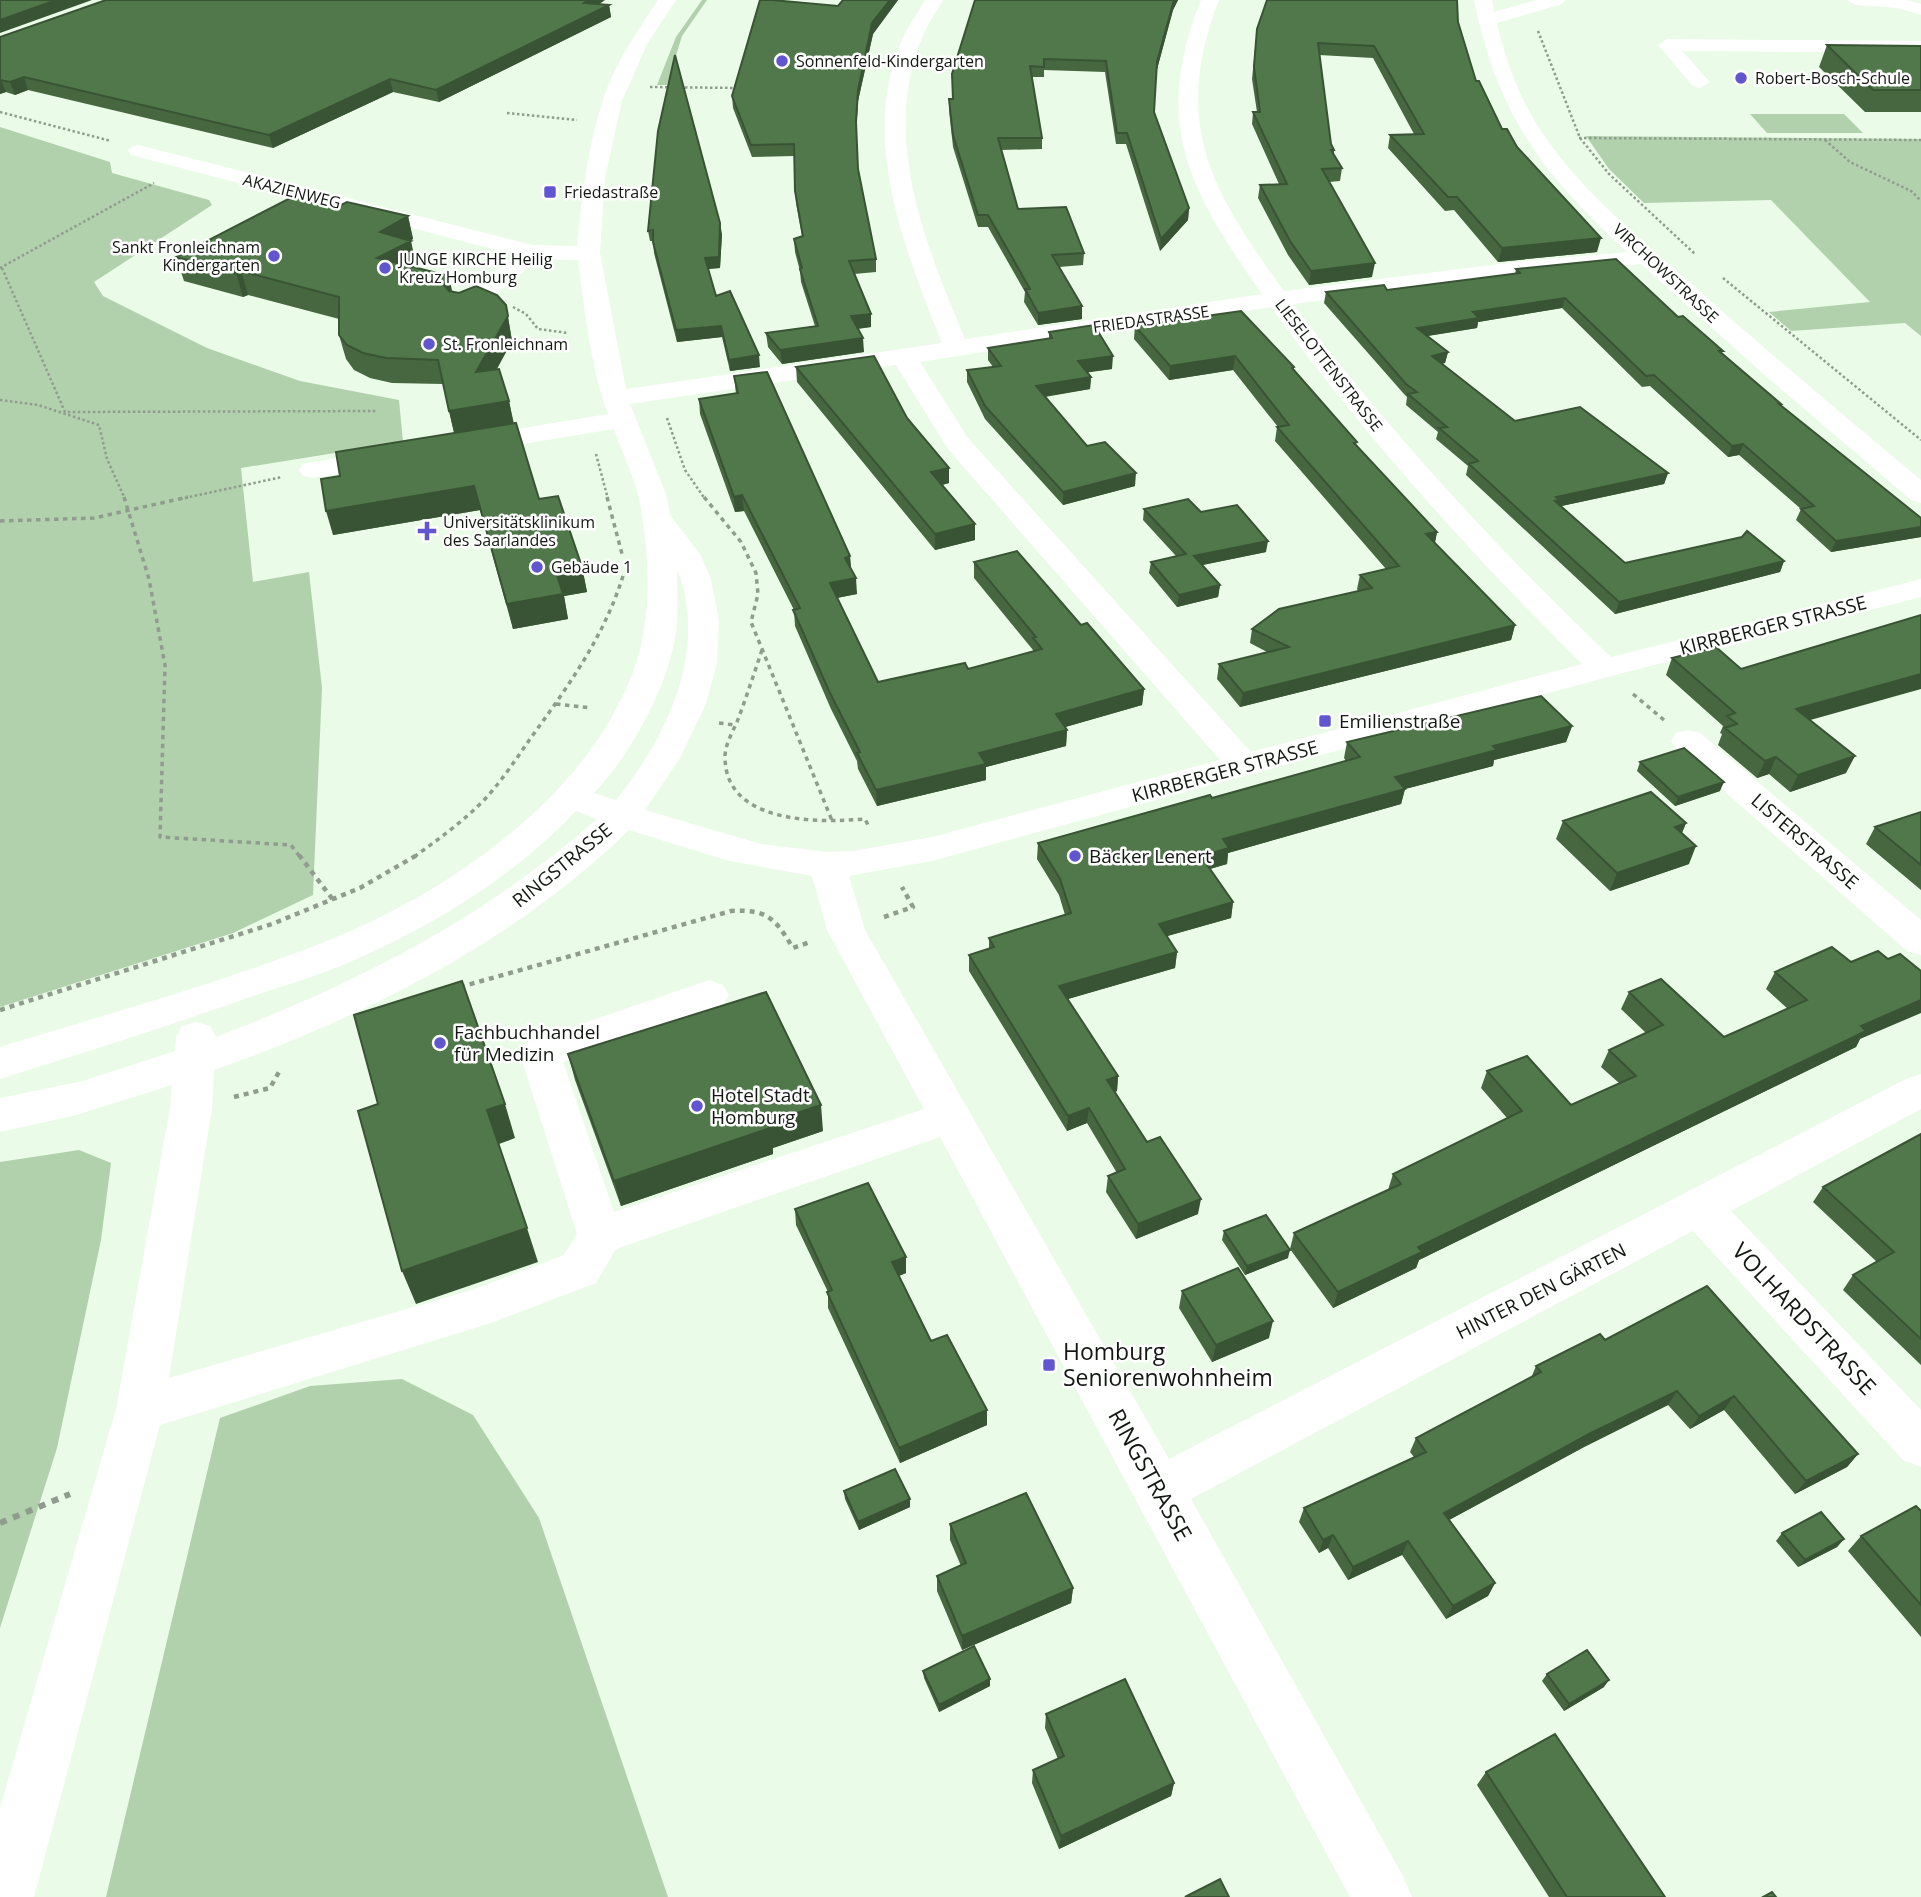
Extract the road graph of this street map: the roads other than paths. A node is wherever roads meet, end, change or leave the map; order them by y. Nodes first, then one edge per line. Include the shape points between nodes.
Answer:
1 (667, 0) edge
2 (934, 0) edge
3 (1210, 0) edge
4 (1556, 0) edge
5 (1856, 0) edge
6 (1917, 6) edge
7 (1485, 10) edge
8 (1921, 47) edge
9 (1700, 82) dead end
10 (138, 151) road end
11 (533, 252) junction
12 (589, 253) junction
13 (1646, 257) junction
14 (1278, 300) junction
15 (468, 305) edge
16 (956, 348) junction
17 (904, 356) junction
18 (618, 409) junction
19 (437, 450) edge
20 (410, 454) edge
21 (313, 470) road end
22 (1921, 494) edge
23 (655, 513) junction
24 (1921, 588) edge
25 (1604, 668) junction
26 (1688, 741) road end
27 (1244, 766) junction
28 (569, 797) junction
29 (623, 814) junction
30 (830, 844) junction
31 (1921, 941) edge
32 (709, 995) dead end
33 (196, 1001) junction
34 (197, 1058) junction
35 (0, 1063) edge
36 (1921, 1090) edge
37 (0, 1115) edge
38 (950, 1117) junction
39 (1700, 1208) junction
40 (600, 1236) junction
41 (140, 1409) junction
42 (1917, 1433) edge
43 (1159, 1490) junction
44 (4, 1897) edge
45 (1382, 1897) edge

1 - 12 street, RINGSTRASSE via 617,87 594,178
2 - 16 street via 906,53 894,141 901,194 916,250
3 - 14 street, LIESELOTTENSTRASSE via 1190,68 1189,126 1218,204
4 - 7 street
5 - 6 street
7 - 13 street, VIRCHOWSTRASSE via 1500,68 1536,138 1577,190
8 - 9 street via 1667,45
10 - 11 street, AKAZIENWEG
11 - 12 street, AKAZIENWEG
11 - 15 street
12 - 18 street, RINGSTRASSE
13 - 14 street, FRIEDASTRASSE via 1484,271
13 - 22 street, VIRCHOWSTRASSE
14 - 16 street, FRIEDASTRASSE
14 - 25 street, LIESELOTTENSTRASSE via 1392,444
16 - 17 street, FRIEDASTRASSE
17 - 18 street, FRIEDASTRASSE via 657,393
17 - 27 street via 958,443
18 - 19 street, FRIEDASTRASSE
18 - 23 street, RINGSTRASSE
20 - 21 street
23 - 28 street, RINGSTRASSE via 662,562 662,625 650,671 625,726
23 - 29 street, RINGSTRASSE via 688,558 701,597 704,639 693,699 664,760
24 - 25 street, KIRRBERGER STRASSE
25 - 27 street, KIRRBERGER STRASSE
26 - 31 street, LISTERSTRASSE
27 - 30 street, KIRRBERGER STRASSE via 932,849 859,863
28 - 29 street, KIRRBERGER STRASSE
28 - 33 street, RINGSTRASSE via 534,832 480,874 413,916 337,952
29 - 30 street, KIRRBERGER STRASSE via 747,853 792,862
29 - 34 street, RINGSTRASSE via 549,880 442,950 313,1015
30 - 38 street, RINGSTRASSE via 846,930
32 - 40 street via 540,1054
33 - 34 street
33 - 35 street, RINGSTRASSE
34 - 37 street, RINGSTRASSE via 80,1098
34 - 41 street
36 - 39 street, HINTER DEN GÄRTEN
38 - 40 street
38 - 43 street, RINGSTRASSE
39 - 42 street, VOLHARDSTRASSE
39 - 43 street, HINTER DEN GÄRTEN
40 - 41 street via 580,1269 487,1305
41 - 44 street
43 - 45 street, RINGSTRASSE

